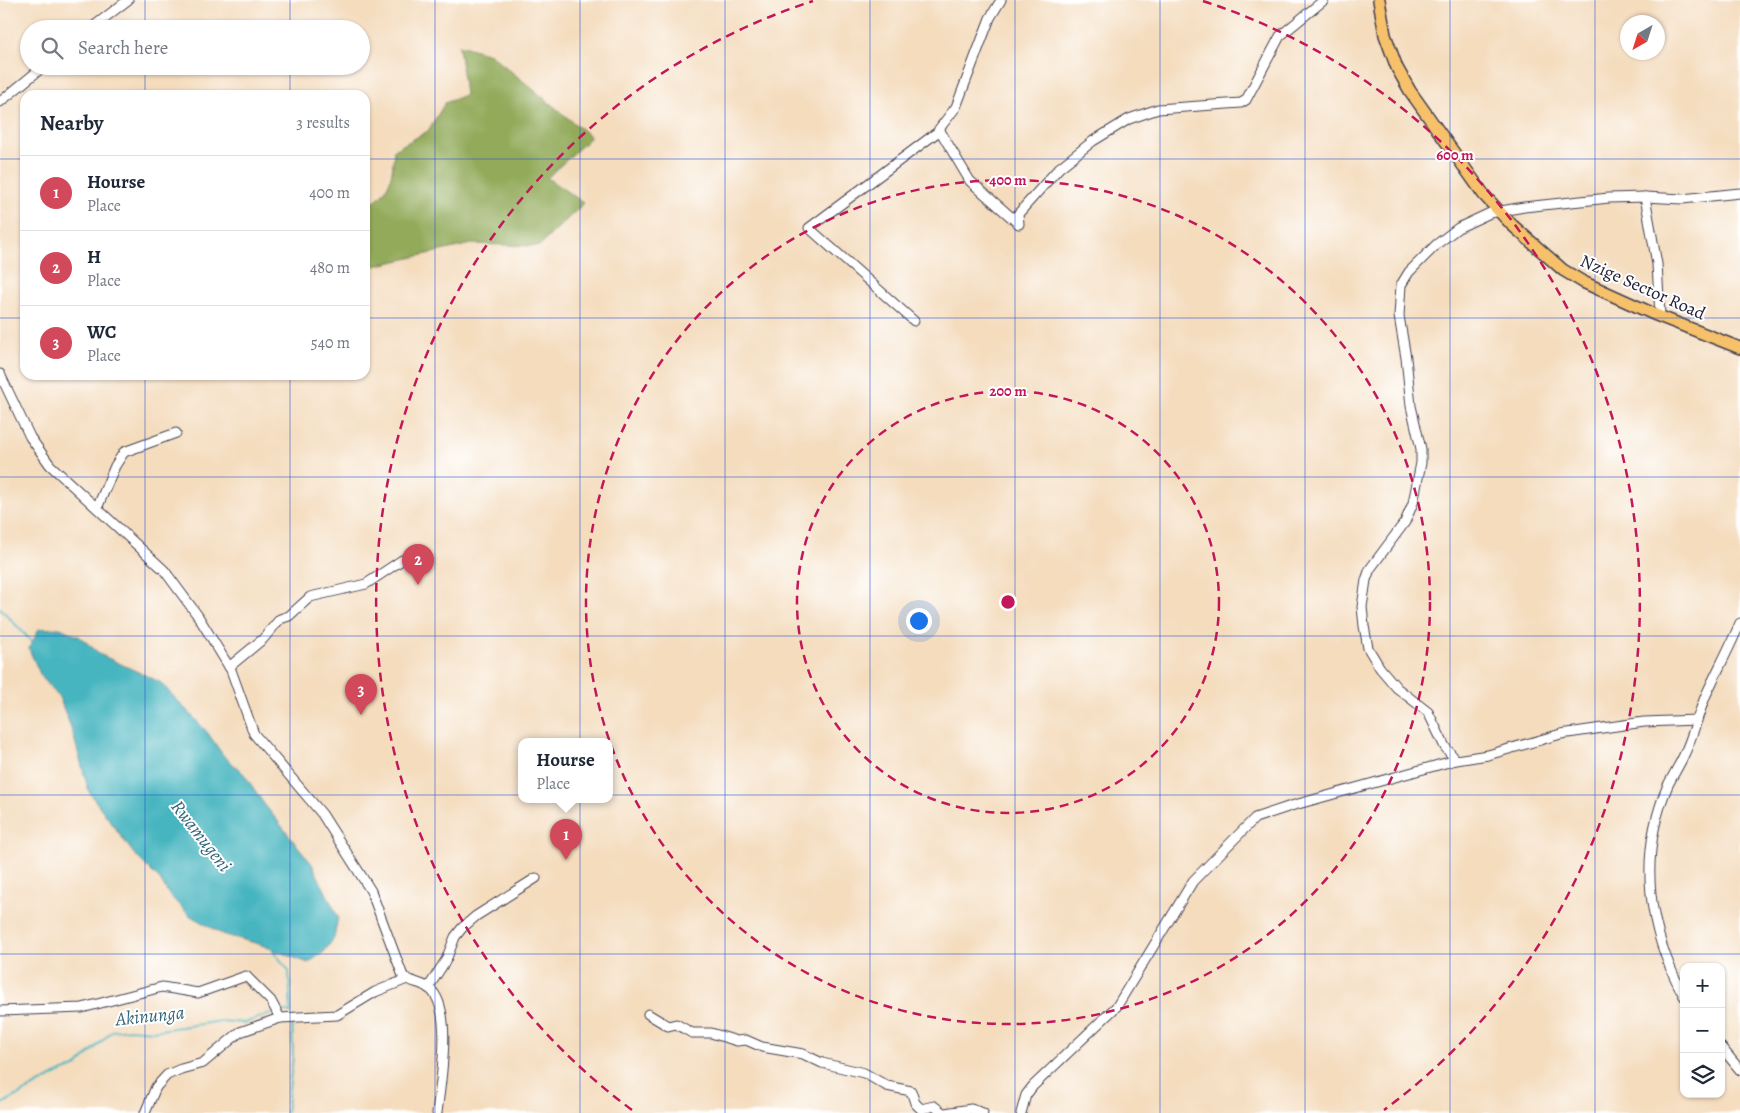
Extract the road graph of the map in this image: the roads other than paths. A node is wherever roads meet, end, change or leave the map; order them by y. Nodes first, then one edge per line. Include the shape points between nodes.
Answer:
1 (128, 0) edge
2 (1001, 0) edge
3 (1324, 0) edge
4 (1379, 0) edge
5 (102, 20) edge
6 (33, 75) edge
7 (0, 102) edge
8 (939, 131) junction
9 (1740, 193) edge
10 (1645, 197) junction
11 (1499, 211) junction
12 (1660, 316) junction
13 (914, 321) dead end
14 (1740, 348) edge
15 (0, 374) edge
16 (176, 433) dead end
17 (93, 504) junction
18 (402, 560) dead end
19 (1740, 623) edge
20 (229, 667) junction
21 (1697, 720) junction
22 (1456, 760) junction
23 (536, 878) dead end
24 (407, 979) junction
25 (428, 988) junction
26 (1680, 989) edge
27 (0, 1011) edge
28 (648, 1014) dead end
29 (280, 1018) junction
30 (1725, 1053) edge
31 (1740, 1070) edge
32 (145, 1113) edge
33 (437, 1113) edge
34 (944, 1113) edge
35 (983, 1113) edge
36 (1022, 1113) edge

1 - 5 street
2 - 8 street via 990,18 956,107
3 - 8 street via 1280,36 1246,100 1158,109 1129,119 1093,141 1050,176 1018,214 1021,224 970,181
4 - 11 main road, Nzige Sector Road via 1397,68 1410,91 1484,195
6 - 7 street
8 - 13 street via 809,228
9 - 10 street via 1682,199
10 - 11 street via 1524,206
10 - 12 street via 1657,264
11 - 12 main road, Nzige Sector Road via 1563,270
11 - 22 street via 1482,215 1458,228 1423,256 1401,285 1399,316 1410,406 1421,449 1417,495 1404,522 1370,569 1362,607 1368,648 1380,668 1397,688 1428,712 1445,747
12 - 14 main road, Nzige Sector Road
15 - 17 street via 30,436 46,459
16 - 17 street via 124,452 114,466 98,506
17 - 20 street via 170,577
18 - 20 street via 366,584 310,597 289,616 280,619 263,639
19 - 21 street
20 - 24 street via 255,736 322,814 369,888
21 - 22 street via 1644,722 1561,734 1488,755
21 - 26 street via 1685,754 1668,785 1656,820 1651,849 1650,896 1658,938 1666,963
22 - 36 street via 1255,818 1196,878 1118,1006 1033,1086 1026,1095
23 - 25 street via 462,928 454,937 446,960
24 - 25 street
24 - 29 street via 375,992 336,1016
25 - 33 street via 442,1013
27 - 29 street via 84,1007 162,987 198,993 246,976 271,1001
28 - 34 street via 668,1026 676,1024 692,1033 746,1040 864,1073 887,1086 911,1091 921,1109 934,1106
29 - 32 street via 238,1033 203,1064 167,1075 156,1087
30 - 31 street
34 - 35 street via 971,1109

